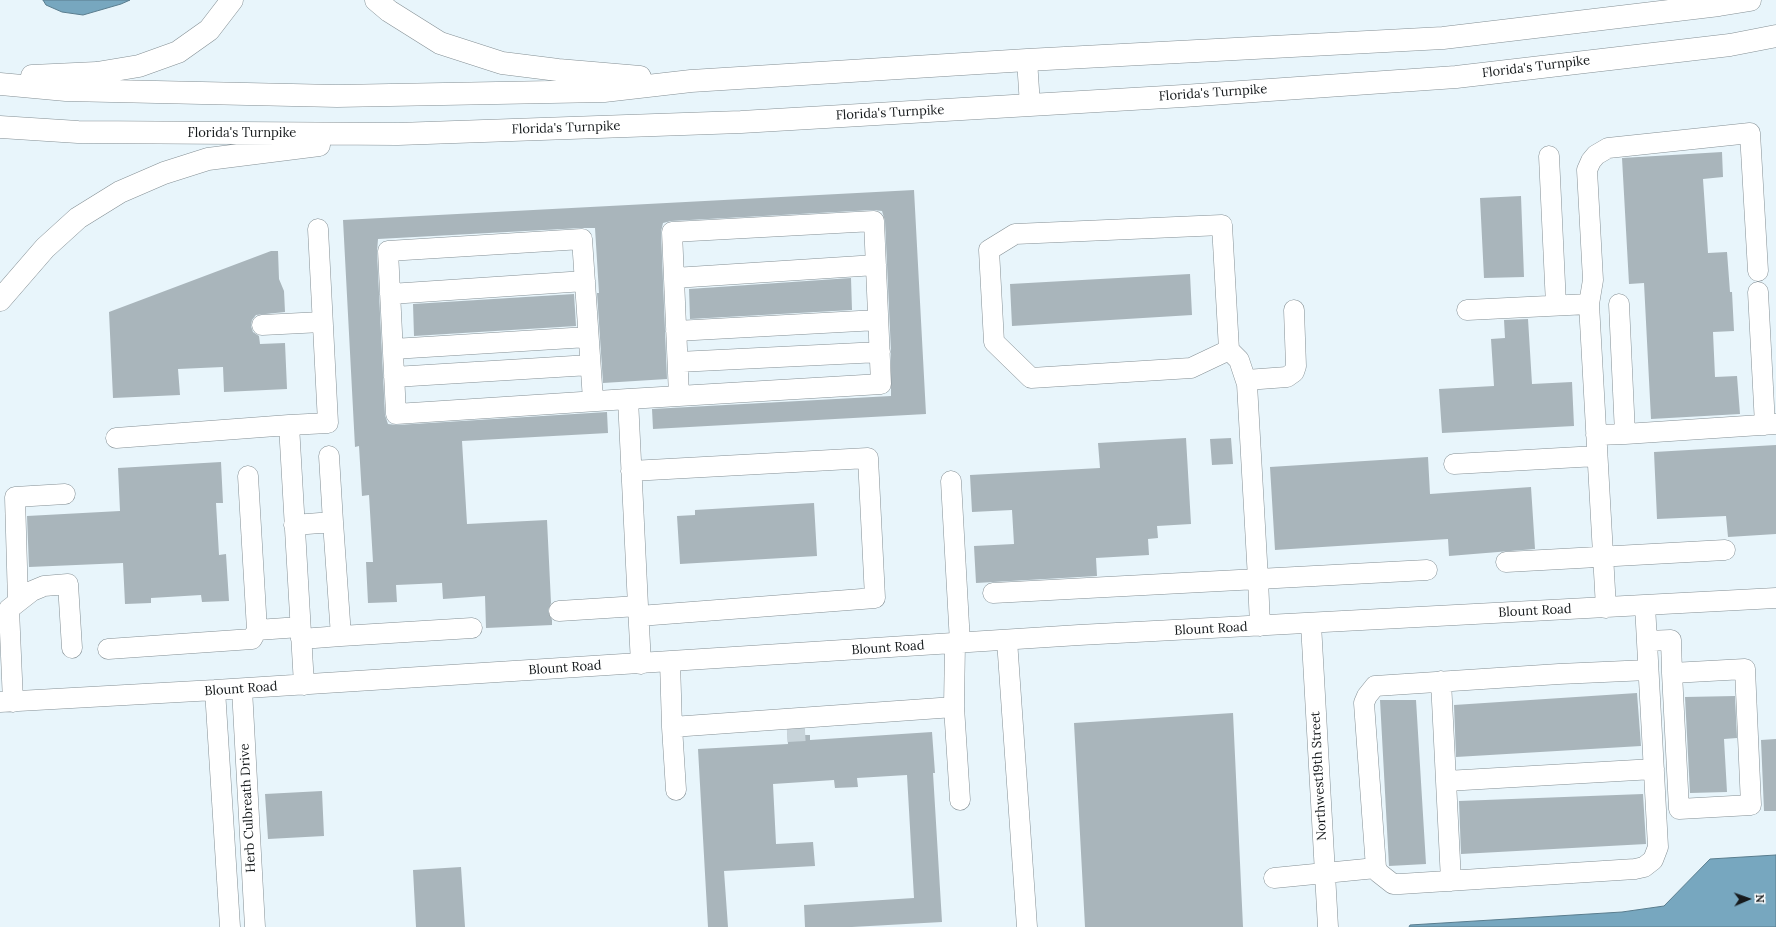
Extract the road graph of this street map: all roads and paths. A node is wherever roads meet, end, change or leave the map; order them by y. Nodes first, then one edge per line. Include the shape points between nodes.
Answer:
1 (232, 0) edge
2 (376, 0) edge
3 (1750, 0) edge
4 (1776, 36) edge
5 (1028, 60) junction
6 (0, 79) edge
7 (691, 81) junction
8 (0, 84) edge
9 (1030, 105) junction
10 (0, 127) edge
11 (398, 134) junction
12 (1549, 156) dead end
13 (318, 229) dead end
14 (876, 265) junction
15 (1758, 271) dead end
16 (674, 278) junction
17 (585, 282) junction
18 (1758, 292) dead end
19 (390, 294) junction
20 (0, 300) edge
21 (1588, 304) junction
22 (1620, 304) dead end
23 (1556, 305) junction
24 (1294, 310) dead end
25 (1467, 310) dead end
26 (878, 320) junction
27 (322, 322) junction
28 (262, 325) dead end
29 (676, 331) junction
30 (588, 337) junction
31 (393, 349) junction
32 (1229, 350) junction
33 (880, 352) junction
34 (678, 362) junction
35 (590, 365) junction
36 (394, 377) junction
37 (1246, 380) junction
38 (679, 396) junction
39 (628, 399) junction
40 (593, 400) junction
41 (289, 425) junction
42 (1770, 425) edge
43 (1626, 434) junction
44 (1596, 435) junction
45 (116, 438) dead end
46 (329, 456) dead end
47 (1597, 456) junction
48 (1454, 464) dead end
49 (631, 471) junction
50 (248, 476) dead end
51 (951, 482) dead end
52 (65, 494) dead end
53 (333, 522) junction
54 (294, 525) junction
55 (1725, 550) dead end
56 (1603, 556) junction
57 (1506, 562) dead end
58 (1427, 570) dead end
59 (1258, 579) junction
60 (993, 592) dead end
61 (1776, 598) edge
62 (1645, 605) junction
63 (1606, 608) junction
64 (9, 610) edge
65 (560, 611) dead end
66 (639, 611) junction
67 (1311, 624) junction
68 (1260, 626) junction
69 (472, 628) dead end
70 (257, 630) junction
71 (301, 633) junction
72 (341, 636) junction
73 (1007, 640) junction
74 (1647, 641) junction
75 (957, 643) junction
76 (72, 648) dead end
77 (108, 649) dead end
78 (670, 662) junction
79 (641, 664) junction
80 (1648, 670) junction
81 (1672, 673) junction
82 (1441, 681) junction
83 (304, 685) junction
84 (242, 688) junction
85 (216, 690) junction
86 (6, 702) edge
87 (954, 707) junction
88 (821, 716) junction
89 (771, 720) junction
90 (672, 727) junction
91 (1654, 769) junction
92 (1446, 781) junction
93 (676, 790) dead end
94 (960, 800) dead end
95 (1376, 868) junction
96 (1325, 874) junction
97 (1274, 878) dead end
98 (1451, 881) junction
99 (230, 927) edge
100 (255, 927) edge
101 (1027, 927) edge
102 (1328, 927) edge

1 - 6 highway via 209,30 178,52 139,66 97,74
2 - 7 highway via 440,43 502,63
3 - 5 highway via 1719,6 1443,38
4 - 9 highway, Florida's Turnpike via 1730,45 1456,77
5 - 7 highway
5 - 9 street
7 - 8 highway via 604,91 337,96 66,90
9 - 11 highway, Florida's Turnpike via 741,122
10 - 11 highway, Florida's Turnpike via 78,132
11 - 20 highway via 208,159 164,172 120,192 78,218 45,248
12 - 23 street
13 - 27 street
14 - 16 street
14 - 16 street via 874,221 680,231 672,232
14 - 26 street
15 - 21 street via 1750,133 1608,148 1596,155 1587,170 1592,280
16 - 29 street
17 - 19 street
17 - 19 street via 582,239 388,251
17 - 30 street
18 - 42 street
19 - 31 street
21 - 23 street
21 - 44 street
22 - 43 street
23 - 25 street
24 - 37 street via 1294,372 1287,377
26 - 29 street
26 - 33 street
27 - 28 street
27 - 41 street via 328,423
29 - 34 street
30 - 31 street
30 - 35 street
31 - 36 street
32 - 32 street via 1222,225 1015,234 989,250 994,342 1031,378 1191,368
32 - 37 street via 1239,360
33 - 34 street
33 - 38 street via 881,384
34 - 38 street
35 - 36 street
35 - 40 street
36 - 40 street via 396,414
37 - 59 street
38 - 39 street
39 - 40 street
39 - 49 street
41 - 45 street
41 - 54 street
42 - 43 street
43 - 44 street
44 - 47 street
46 - 53 street
47 - 48 street
47 - 56 street
49 - 66 street
49 - 66 street via 868,458 875,598
50 - 70 street
51 - 75 street
52 - 64 street via 15,497
53 - 54 street
53 - 72 street
54 - 71 street
55 - 56 street
56 - 57 street
56 - 63 street
58 - 59 street
59 - 60 street
59 - 68 street
61 - 62 street, Blount Road
62 - 63 street, Blount Road
62 - 74 street
63 - 67 street, Blount Road
64 - 76 street via 32,591 44,586 68,584
64 - 86 street
65 - 66 street
66 - 79 street
67 - 68 street, Blount Road
67 - 96 street, Northwest19th Street
68 - 73 street, Blount Road
69 - 72 street
70 - 71 street
70 - 77 street via 252,639
71 - 72 street
71 - 83 street
73 - 75 street, Blount Road
73 - 101 street
74 - 80 street
74 - 81 street via 1671,640
75 - 78 street, Blount Road
75 - 87 street
78 - 79 street, Blount Road
78 - 90 street
79 - 83 street, Blount Road
80 - 82 street
80 - 91 street
81 - 81 street via 1679,809 1751,805 1745,669
82 - 92 street
82 - 95 street via 1381,684 1375,686 1364,703
83 - 84 street, Blount Road
84 - 85 street, Blount Road
84 - 100 street, Herb Culbreath Drive
85 - 86 street, Blount Road
85 - 99 street, Herb Culbreath Drive
87 - 88 street
87 - 94 street
88 - 89 street
88 - 89 street via 812,730 796,731 776,727
89 - 90 street
90 - 93 street
91 - 92 street
91 - 98 street via 1658,847 1653,860 1644,866 1635,869
92 - 98 street
95 - 96 street
95 - 98 street via 1393,884
96 - 97 street
96 - 102 street, Northwest19th Street

